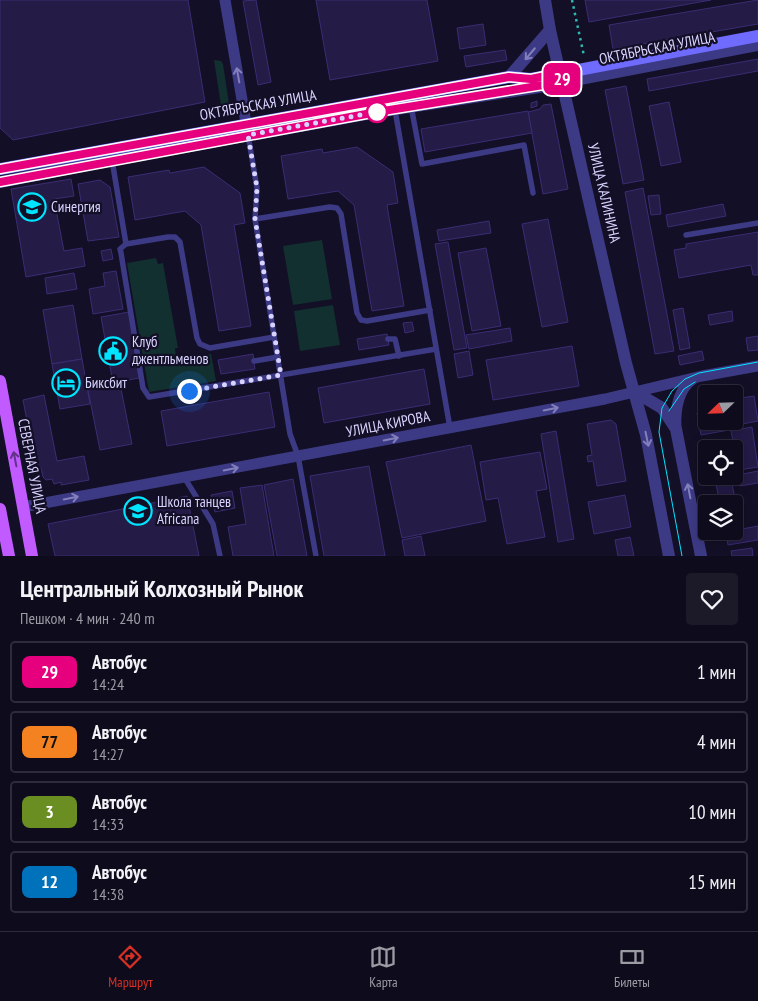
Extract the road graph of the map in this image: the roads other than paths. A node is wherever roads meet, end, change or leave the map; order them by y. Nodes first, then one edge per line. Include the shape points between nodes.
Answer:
1 (225, 0) edge
2 (545, 0) edge
3 (550, 30) junction
4 (758, 36) edge
5 (758, 45) edge
6 (509, 77) junction
7 (561, 78) junction
8 (410, 100) junction
9 (394, 108) junction
10 (247, 129) junction
11 (112, 160) junction
12 (0, 169) edge
13 (0, 182) edge
14 (533, 193) dead end
15 (255, 219) junction
16 (758, 224) edge
17 (686, 235) dead end
18 (126, 244) junction
19 (430, 310) junction
20 (274, 337) junction
21 (388, 340) dead end
22 (436, 349) junction
23 (399, 356) junction
24 (278, 357) junction
25 (254, 361) dead end
26 (758, 366) edge
27 (281, 375) junction
28 (702, 376) junction
29 (0, 381) edge
30 (635, 392) junction
31 (450, 428) junction
32 (676, 429) junction
33 (298, 456) junction
34 (184, 477) junction
35 (24, 507) junction
36 (0, 509) edge
37 (9, 556) edge
38 (32, 556) edge
39 (220, 556) edge
40 (316, 556) edge
41 (669, 556) edge
42 (701, 556) edge

10 -> 1 street
2 - 3 street, УЛИЦА КАЛИНИНА
3 -> 6 street
3 - 7 street, УЛИЦА КАЛИНИНА
4 - 7 main road, ОКТЯБРЬСКАЯ УЛИЦА
5 - 7 street, ОКТЯБРЬСКАЯ УЛИЦА
6 - 7 main road, ОКТЯБРЬСКАЯ УЛИЦА
6 - 8 main road, ОКТЯБРЬСКАЯ УЛИЦА
7 - 8 street, ОКТЯБРЬСКАЯ УЛИЦА
7 - 30 street, УЛИЦА КАЛИНИНА
8 - 9 street, ОКТЯБРЬСКАЯ УЛИЦА
8 - 10 main road, ОКТЯБРЬСКАЯ УЛИЦА
8 - 14 lane via 422,164 524,145
9 - 10 street, ОКТЯБРЬСКАЯ УЛИЦА
9 - 19 lane
10 - 11 street, ОКТЯБРЬСКАЯ УЛИЦА
10 - 12 main road, ОКТЯБРЬСКАЯ УЛИЦА
10 - 15 lane via 257,188
11 - 13 street, ОКТЯБРЬСКАЯ УЛИЦА
11 - 18 lane
15 - 19 lane via 337,208 341,214 357,313 361,320
15 - 20 lane
16 - 17 lane
18 - 20 lane via 168,237 175,237 180,242 197,338 206,348
18 - 27 lane via 120,253 143,388 149,397
19 - 22 lane
20 - 24 lane
21 - 23 lane via 395,339
22 - 23 lane
22 - 31 lane
23 - 27 lane
24 - 25 lane
24 - 27 lane
26 - 28 street, УЛИЦА КИРОВА
27 - 33 lane via 290,434
28 - 30 street, УЛИЦА КИРОВА
28 - 32 street via 692,379 684,387 677,406
35 -> 29 main road, СЕВЕРНАЯ УЛИЦА
31 -> 30 street, УЛИЦА КИРОВА
30 - 32 street via 662,408
30 -> 41 street, УЛИЦА КАЛИНИНА
33 -> 31 street, УЛИЦА КИРОВА
42 -> 32 street
34 -> 33 street, УЛИЦА КИРОВА
33 - 40 lane
35 -> 34 street, УЛИЦА КИРОВА
34 - 39 lane via 213,524
35 - 38 main road, СЕВЕРНАЯ УЛИЦА
36 - 37 main road

